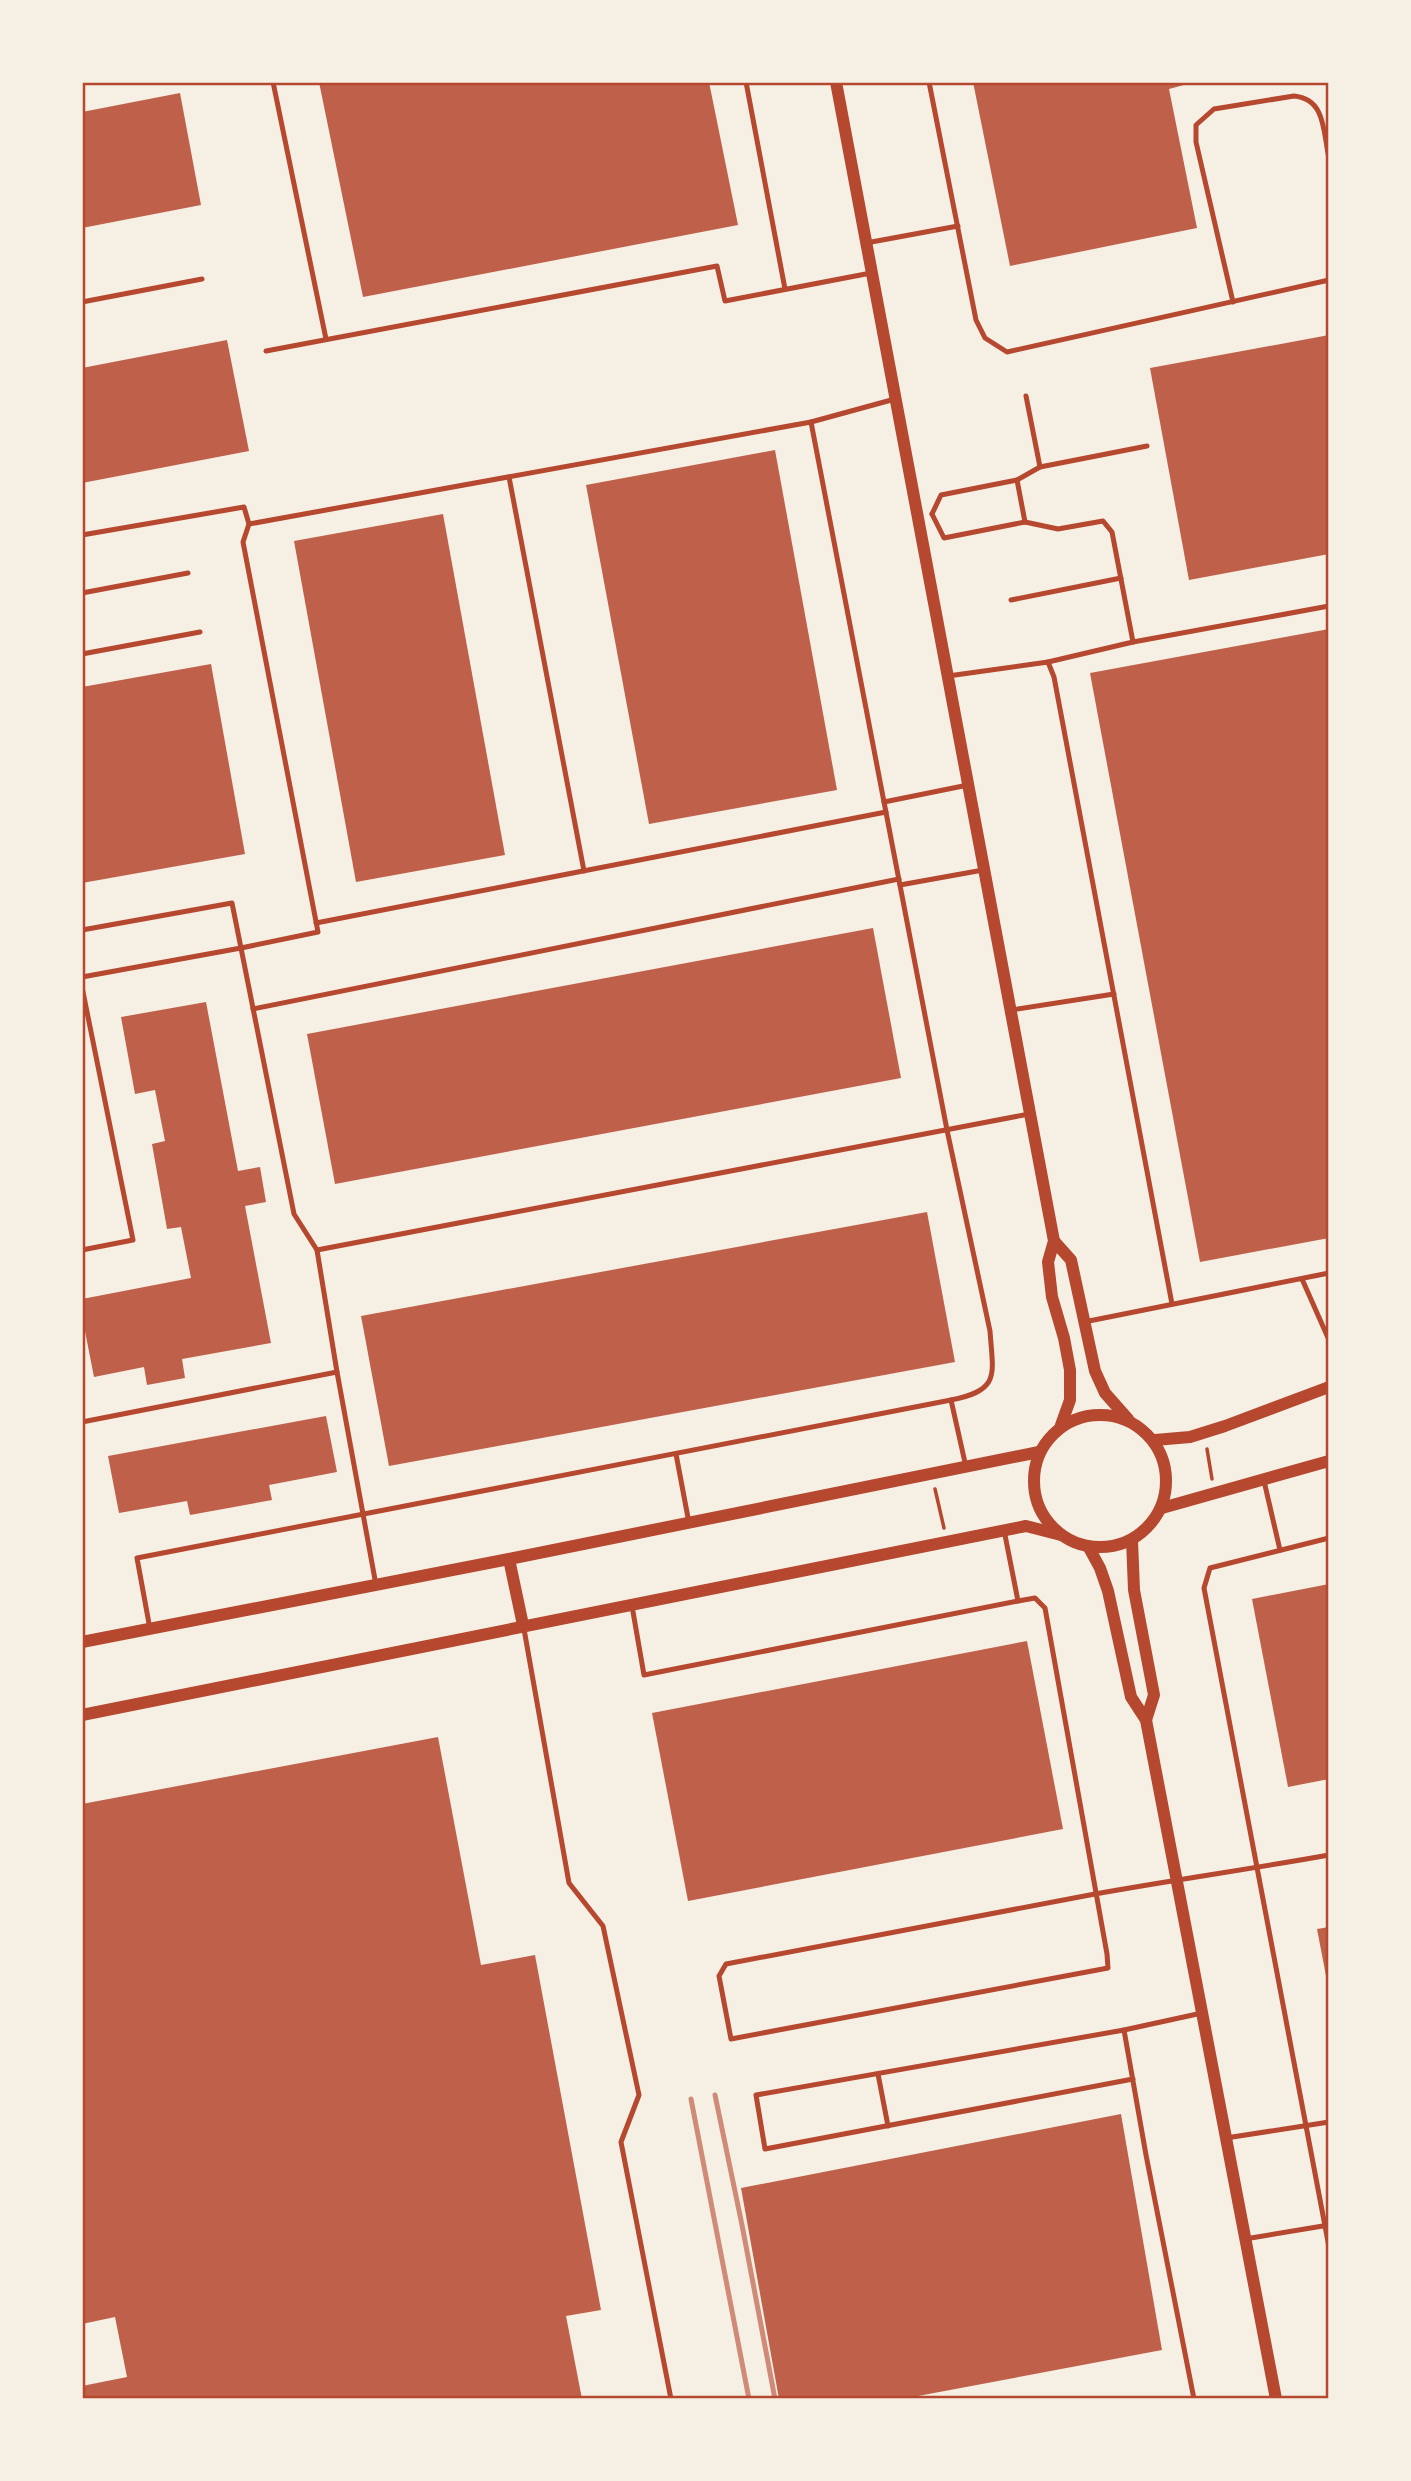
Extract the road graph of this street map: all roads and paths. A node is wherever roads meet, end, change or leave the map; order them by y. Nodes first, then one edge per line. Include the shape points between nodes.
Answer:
1 (272, 82) edge
2 (746, 82) edge
3 (836, 82) edge
4 (929, 82) edge
5 (1329, 158) edge
6 (958, 226) junction
7 (866, 243) junction
8 (872, 273) junction
9 (202, 279) dead end
10 (1329, 280) edge
11 (785, 289) junction
12 (82, 302) edge
13 (1233, 302) junction
14 (326, 340) junction
15 (266, 351) dead end
16 (1026, 396) dead end
17 (895, 399) junction
18 (811, 422) junction
19 (1147, 446) dead end
20 (1040, 467) junction
21 (509, 477) junction
22 (1017, 480) junction
23 (932, 514) junction
24 (918, 516) junction
25 (1025, 522) junction
26 (249, 524) junction
27 (82, 535) edge
28 (188, 573) dead end
29 (1121, 578) junction
30 (82, 593) edge
31 (1011, 600) dead end
32 (1329, 606) edge
33 (200, 632) dead end
34 (1133, 642) junction
35 (82, 654) edge
36 (1048, 662) junction
37 (948, 676) junction
38 (968, 785) junction
39 (884, 802) junction
40 (886, 812) junction
41 (984, 870) junction
42 (584, 871) junction
43 (900, 882) junction
44 (316, 923) junction
45 (82, 930) edge
46 (241, 948) junction
47 (82, 977) edge
48 (82, 987) edge
49 (1114, 994) junction
50 (253, 1009) junction
51 (1011, 1010) junction
52 (1031, 1114) junction
53 (947, 1130) junction
54 (1054, 1241) junction
55 (82, 1250) edge
56 (317, 1250) junction
57 (1329, 1273) edge
58 (1302, 1279) junction
59 (1172, 1304) junction
60 (1084, 1322) junction
61 (1329, 1340) edge
62 (337, 1372) junction
63 (1329, 1387) edge
64 (951, 1400) junction
65 (1128, 1419) junction
66 (82, 1422) edge
67 (1061, 1425) junction
68 (1155, 1440) junction
69 (1207, 1447) dead end
70 (1039, 1452) junction
71 (676, 1454) junction
72 (1329, 1461) edge
73 (966, 1467) junction
74 (1264, 1480) junction
75 (1213, 1482) dead end
76 (935, 1489) dead end
77 (1162, 1508) junction
78 (363, 1515) junction
79 (689, 1523) junction
80 (1004, 1530) junction
81 (944, 1531) dead end
82 (1061, 1535) junction
83 (1329, 1538) edge
84 (1132, 1540) junction
85 (1088, 1546) junction
86 (1280, 1550) junction
87 (509, 1559) junction
88 (376, 1585) junction
89 (1018, 1601) junction
90 (631, 1604) junction
91 (523, 1625) junction
92 (150, 1629) junction
93 (82, 1642) edge
94 (82, 1715) edge
95 (1146, 1720) junction
96 (1329, 1855) edge
97 (1257, 1867) junction
98 (1176, 1879) junction
99 (1095, 1894) junction
100 (1202, 2012) junction
101 (1124, 2030) junction
102 (878, 2074) junction
103 (1133, 2079) junction
104 (1329, 2122) edge
105 (888, 2126) junction
106 (1306, 2127) junction
107 (1226, 2138) junction
108 (1327, 2225) edge
109 (1245, 2239) junction
110 (1329, 2247) edge
111 (1273, 2398) edge
112 (671, 2399) edge
113 (1195, 2399) edge

1 - 14 lane
2 - 11 lane
3 - 7 street
4 - 6 lane
5 - 13 lane via 1318,106 1308,97 1214,109 1196,125
6 - 7 lane
6 - 13 lane via 976,320 985,338 1007,352
7 - 8 street
8 - 11 lane
8 - 17 street
9 - 12 lane
10 - 13 lane
11 - 14 lane via 725,301 717,266
14 - 15 lane
16 - 20 lane
17 - 18 lane
17 - 24 street
18 - 21 lane
18 - 39 lane
19 - 20 lane
20 - 22 lane
21 - 26 lane
21 - 42 lane
22 - 23 lane via 941,495
22 - 25 lane
23 - 24 lane
23 - 25 lane via 944,538
24 - 37 street
25 - 29 lane via 1058,529 1103,521 1112,532
26 - 27 lane via 244,507
26 - 44 lane via 243,542
28 - 30 lane
29 - 31 lane
29 - 34 lane
32 - 34 lane
33 - 35 lane
34 - 36 lane
36 - 37 lane
36 - 49 lane
37 - 38 street
38 - 39 lane
38 - 41 street
39 - 40 lane
40 - 42 lane
40 - 43 lane
41 - 43 lane
41 - 51 street
42 - 44 lane
43 - 50 lane
43 - 53 lane
44 - 46 lane via 317,932
45 - 46 lane via 232,903
46 - 47 lane
46 - 50 lane
48 - 55 lane via 133,1240
49 - 51 lane
49 - 59 lane
50 - 56 lane via 295,1214
51 - 52 street
52 - 53 lane
52 - 54 street
53 - 56 lane
53 - 64 lane via 990,1331 992,1363 990,1382 976,1395
54 - 60 street via 1071,1260
54 - 67 street via 1049,1273 1070,1370 1070,1400
56 - 62 lane
57 - 58 lane
58 - 59 lane
58 - 61 lane
59 - 60 lane
60 - 65 street via 1093,1366 1105,1393
62 - 66 lane
62 - 78 lane
63 - 68 street via 1190,1437
64 - 71 lane
64 - 73 lane
65 - 67 street via 1094,1413
65 - 68 street
67 - 70 street
68 - 77 street via 1168,1473
69 - 75 path
70 - 73 street
70 - 82 street via 1033,1482 1041,1512
71 - 78 lane
71 - 79 lane
72 - 74 street
73 - 79 street
74 - 77 street
74 - 86 lane
76 - 81 path
77 - 84 street
78 - 88 lane
78 - 92 lane via 137,1558
79 - 87 street
80 - 82 street via 1026,1526
80 - 89 lane
80 - 90 street
82 - 85 street
83 - 86 lane
84 - 85 street via 1110,1547
84 - 95 street via 1134,1590 1154,1695
85 - 95 street via 1108,1591 1131,1697
86 - 97 lane via 1210,1568 1205,1588
87 - 88 street
87 - 91 street
88 - 92 street
89 - 90 lane via 644,1675
89 - 99 lane via 1035,1598 1045,1608
90 - 91 street
91 - 94 street
91 - 112 lane via 569,1883 603,1926 639,2095 621,2141
92 - 93 street
95 - 98 street
96 - 97 lane
97 - 98 lane
97 - 106 lane
98 - 99 lane
98 - 100 street
99 - 99 lane via 726,1964 719,1976 731,2039 1108,1968
100 - 101 lane
100 - 107 street
101 - 102 lane
101 - 103 lane
102 - 105 lane
102 - 105 lane via 756,2095 765,2149
103 - 105 lane
103 - 113 lane
104 - 106 lane
106 - 107 lane
106 - 108 lane
107 - 109 street
108 - 109 lane
108 - 110 lane
109 - 111 street

